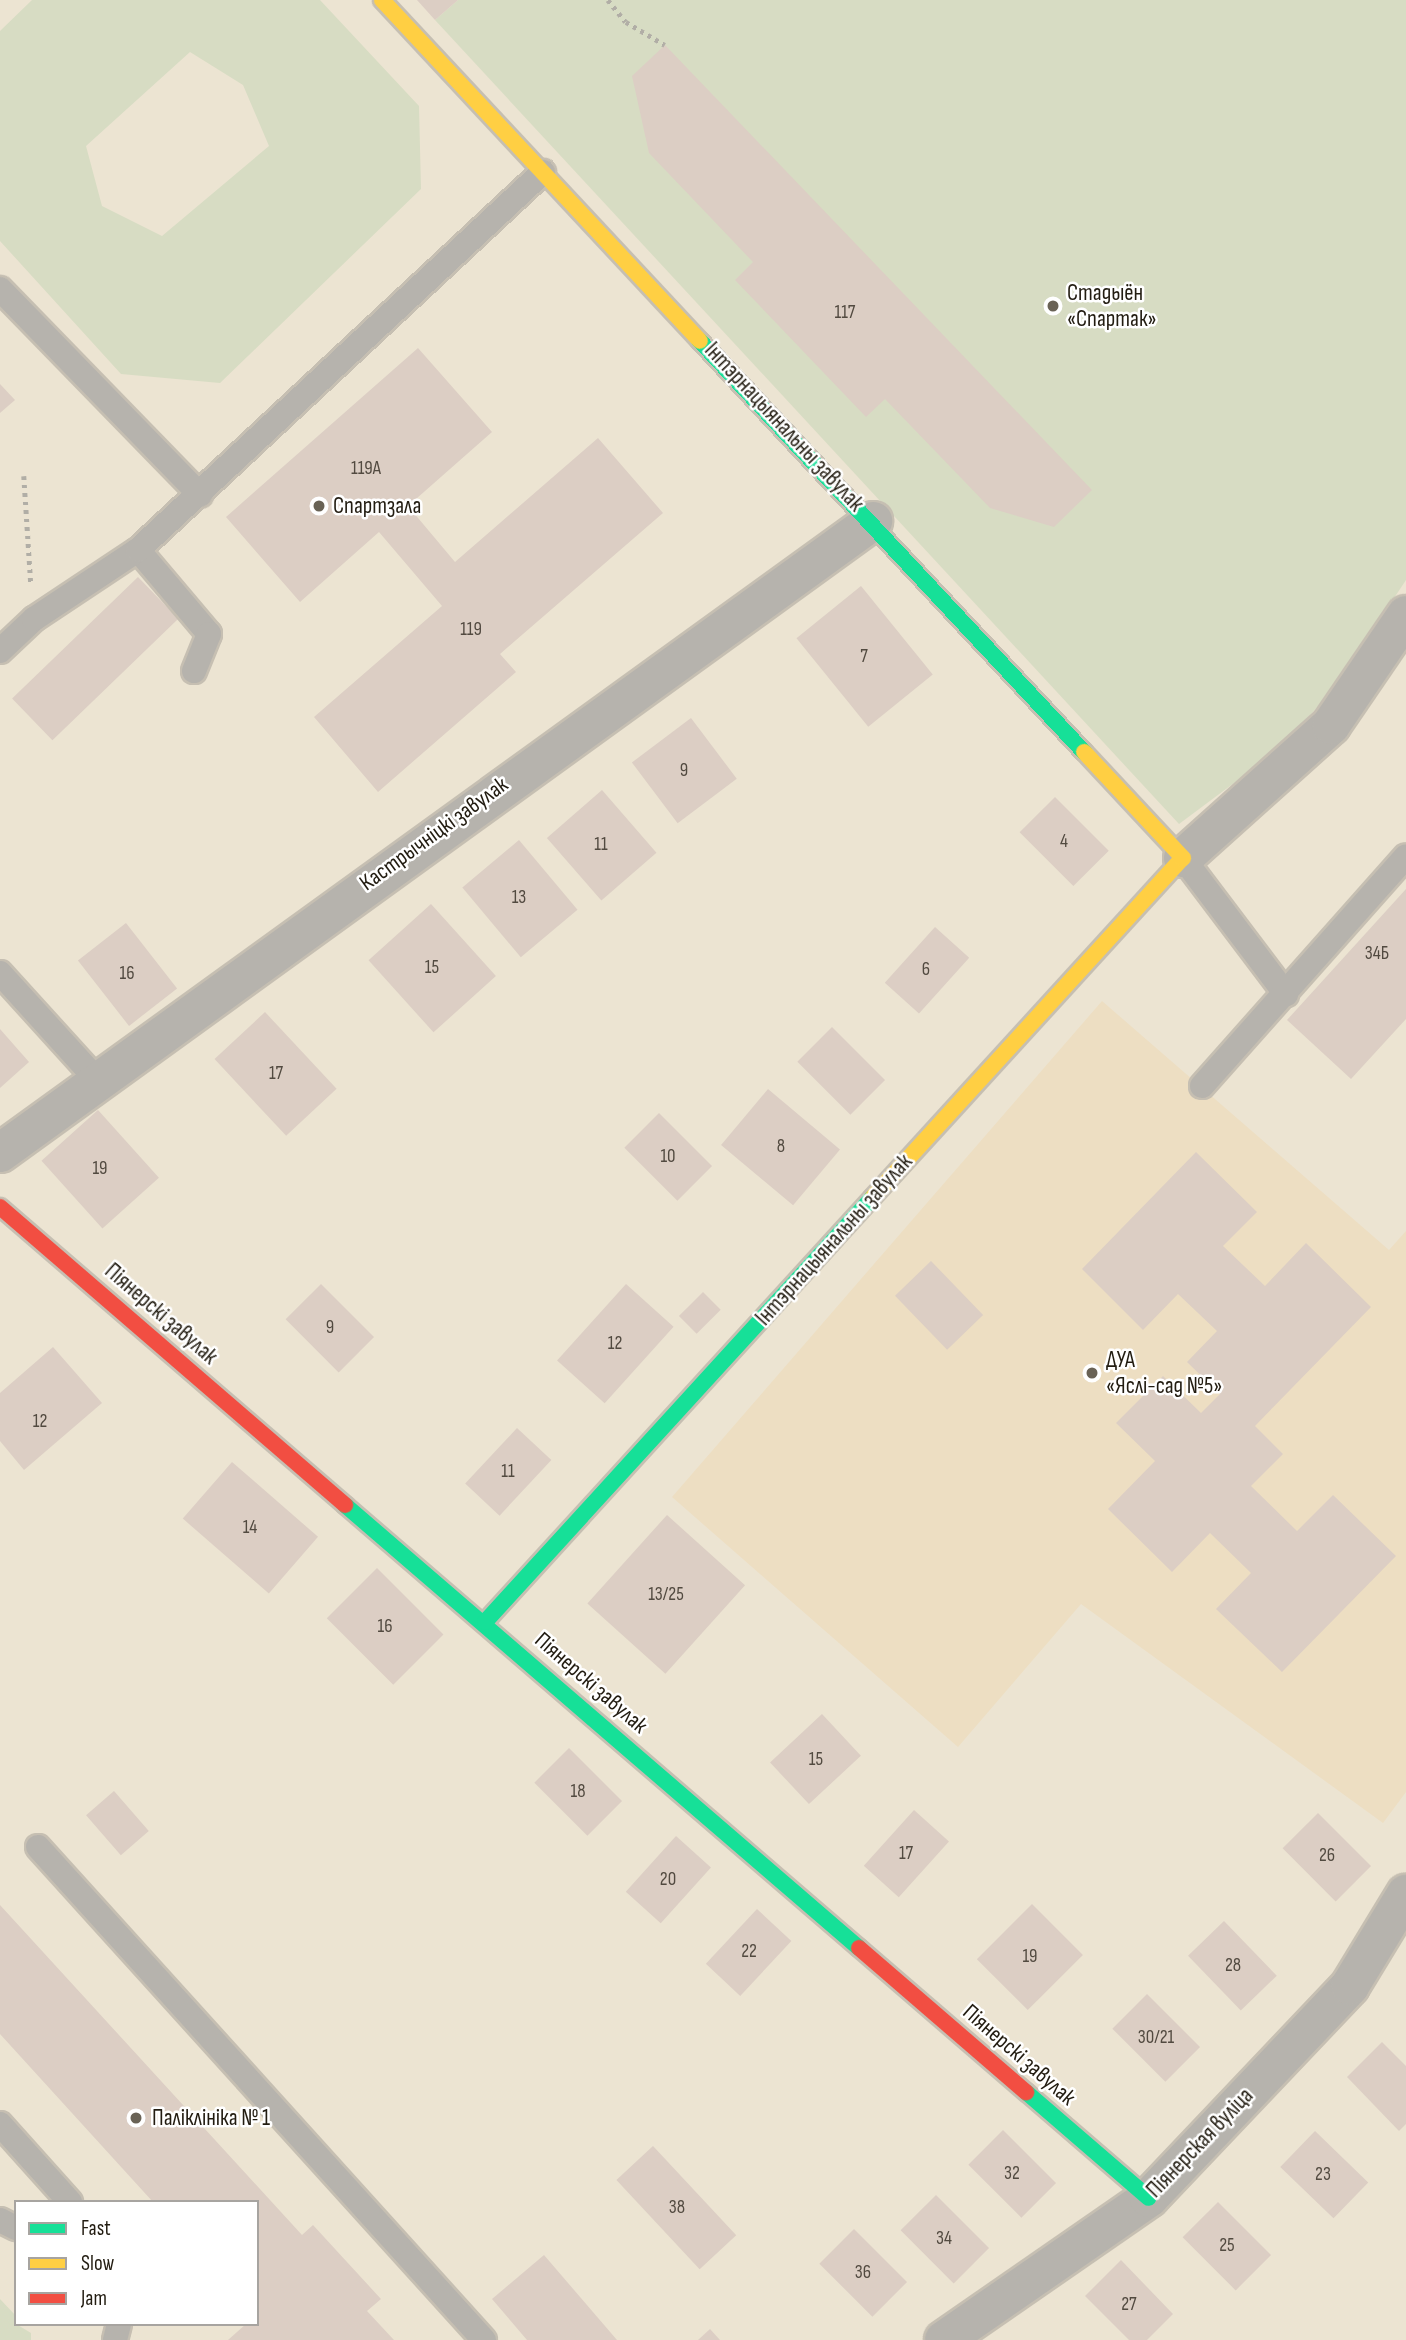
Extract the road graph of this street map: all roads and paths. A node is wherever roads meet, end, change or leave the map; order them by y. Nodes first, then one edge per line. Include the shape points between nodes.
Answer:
1 (382, 0) edge
2 (608, 0) edge
3 (665, 45) dead end
4 (543, 172) junction
5 (0, 289) edge
6 (24, 476) dead end
7 (200, 495) junction
8 (873, 521) junction
9 (138, 550) junction
10 (1406, 615) edge
11 (34, 619) junction
12 (0, 651) edge
13 (194, 671) dead end
14 (1406, 856) edge
15 (1183, 858) junction
16 (0, 973) edge
17 (1286, 994) junction
18 (97, 1080) junction
19 (1202, 1086) dead end
20 (0, 1153) edge
21 (0, 1207) edge
22 (485, 1622) junction
23 (38, 1847) dead end
24 (1406, 1895) edge
25 (0, 2124) edge
26 (1149, 2198) junction
27 (68, 2200) edge
28 (484, 2340) edge
29 (944, 2340) edge

1 - 4 street, Інтэрнацыянальны завулак
2 - 3 path via 626,22
4 - 7 lane
4 - 8 street, Інтэрнацыянальны завулак
5 - 7 lane
6 - 11 path
7 - 9 lane
8 - 15 street, Інтэрнацыянальны завулак
8 - 18 street, Кастрычніцкі завулак
9 - 11 lane
9 - 13 lane via 209,634
10 - 15 street, Інтэрнацыянальны завулак via 1331,725
11 - 12 lane
14 - 17 lane
15 - 17 lane
15 - 22 street, Інтэрнацыянальны завулак
16 - 18 lane
17 - 19 lane
18 - 20 street, Кастрычніцкі завулак
21 - 22 street, Піянерскі завулак
22 - 26 street, Піянерскі завулак
23 - 28 lane
24 - 26 street, Піянерская вуліца via 1350,1986
25 - 27 lane
26 - 29 street, Піянерская вуліца

